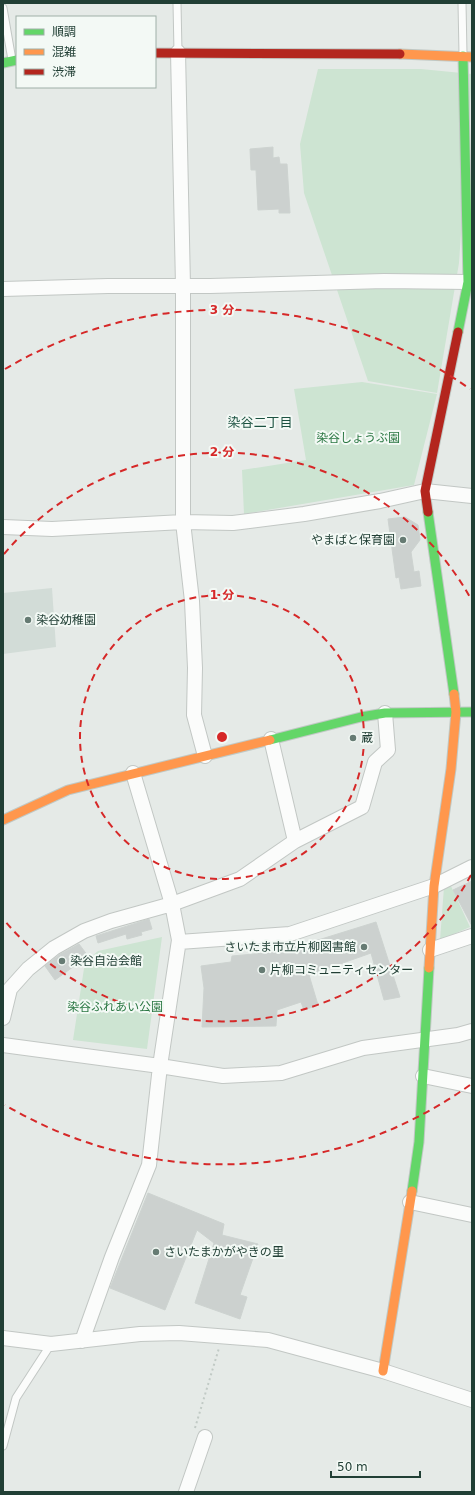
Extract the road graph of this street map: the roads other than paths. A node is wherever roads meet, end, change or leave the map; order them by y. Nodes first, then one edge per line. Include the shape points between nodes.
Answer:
1 (177, 3) edge
2 (462, 3) edge
3 (3, 8) edge
4 (178, 52) junction
5 (156, 53) edge
6 (468, 57) edge
7 (15, 60) edge
8 (3, 63) edge
9 (468, 282) junction
10 (183, 286) junction
11 (3, 289) edge
12 (425, 491) junction
13 (472, 496) edge
14 (183, 522) junction
15 (3, 527) edge
16 (456, 712) junction
17 (472, 712) edge
18 (385, 713) junction
19 (271, 739) junction
20 (205, 756) junction
21 (133, 773) junction
22 (3, 820) edge
23 (295, 841) junction
24 (472, 867) edge
25 (434, 886) junction
26 (172, 904) junction
27 (472, 936) edge
28 (179, 942) junction
29 (430, 950) junction
30 (7, 990) edge
31 (3, 1018) edge
32 (472, 1031) edge
33 (424, 1040) junction
34 (3, 1045) edge
35 (160, 1066) junction
36 (423, 1076) junction
37 (472, 1086) edge
38 (410, 1202) junction
39 (472, 1215) edge
40 (3, 1338) edge
41 (82, 1341) junction
42 (51, 1344) junction
43 (383, 1371) junction
44 (472, 1400) edge
45 (205, 1437) road end
46 (3, 1446) edge
47 (186, 1492) edge

1 - 4 lane
2 - 6 lane
3 - 7 lane
4 - 5 street
4 - 6 street via 306,55 380,53
4 - 10 street
6 - 9 street
7 - 8 street
9 - 10 street via 384,281
9 - 12 street
10 - 11 street
10 - 14 street
12 - 13 street
12 - 14 street via 280,518 234,523
12 - 16 street
14 - 15 street via 52,528
14 - 20 street via 192,602 194,715
16 - 17 street
16 - 18 street
16 - 25 street via 451,769
18 - 19 street
18 - 23 street via 388,750 375,762 362,806
19 - 20 street
19 - 23 street
20 - 21 street
21 - 22 street via 68,790
21 - 26 street
23 - 26 street via 240,879
24 - 25 street
25 - 28 street via 290,934
25 - 29 street
26 - 28 street
26 - 30 street via 84,931 54,948 33,964
27 - 29 street
28 - 35 street
29 - 33 street
30 - 31 street
32 - 33 street
33 - 35 street via 363,1048 281,1073 222,1076
33 - 36 street
34 - 35 street
35 - 41 street via 149,1165
36 - 37 street
36 - 38 street via 419,1142
38 - 39 street
38 - 43 street
40 - 42 street
41 - 42 street
41 - 43 street via 140,1334 179,1333 268,1340
42 - 46 lane via 16,1398
43 - 44 street
45 - 47 street

